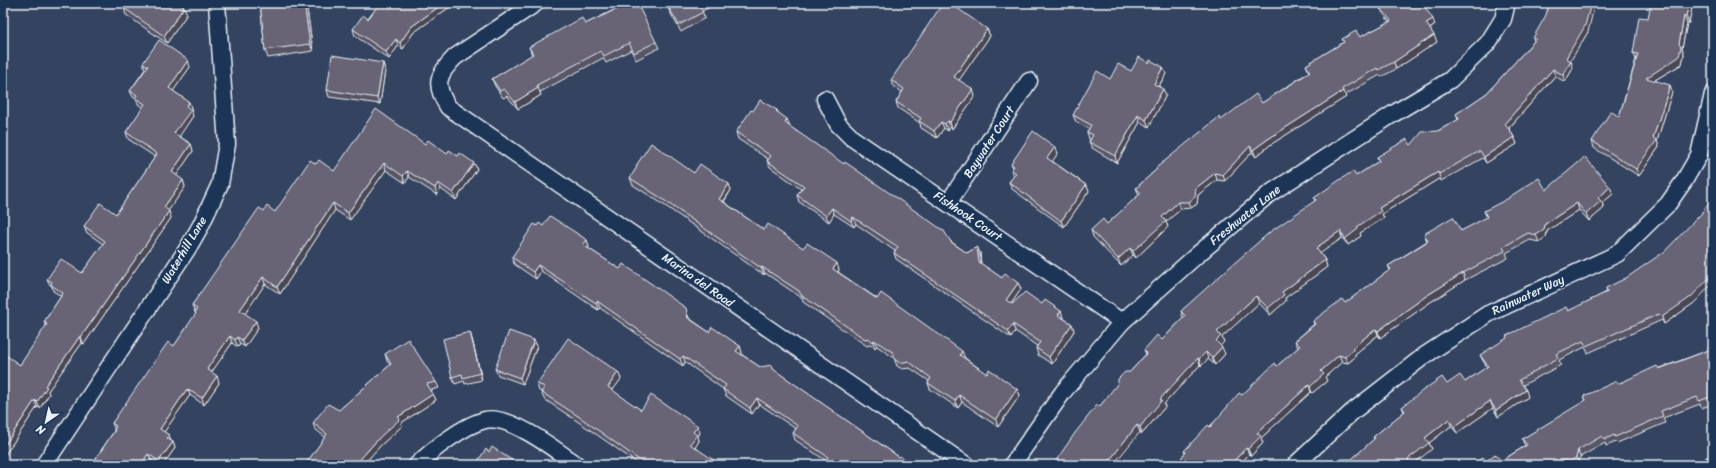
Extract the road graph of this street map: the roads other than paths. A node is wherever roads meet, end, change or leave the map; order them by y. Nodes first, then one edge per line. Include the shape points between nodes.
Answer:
1 (217, 3) edge
2 (536, 3) edge
3 (1507, 3) edge
4 (1029, 81) dead end
5 (1713, 94) edge
6 (825, 99) dead end
7 (948, 203) junction
8 (1122, 322) junction
9 (44, 465) edge
10 (417, 465) edge
11 (577, 465) edge
12 (966, 465) edge
13 (1012, 465) edge
14 (1295, 465) edge

1 - 9 street, Waterhill Lane via 227,144 220,184 188,248
2 - 12 street, Marina del Road via 446,66 438,88 448,107
3 - 8 street, Freshwater Lane via 1503,19 1488,43 1450,80 1269,194
4 - 7 street, Baywater Court
5 - 14 street, Rainwater Way via 1699,155 1684,181 1668,204 1617,254 1482,318 1424,356 1352,412
6 - 7 street, Fishhook Court via 838,124 852,138
7 - 8 street, Fishhook Court
8 - 13 street, Freshwater Lane via 1063,392
10 - 11 street via 456,434 486,420 506,422 532,434

